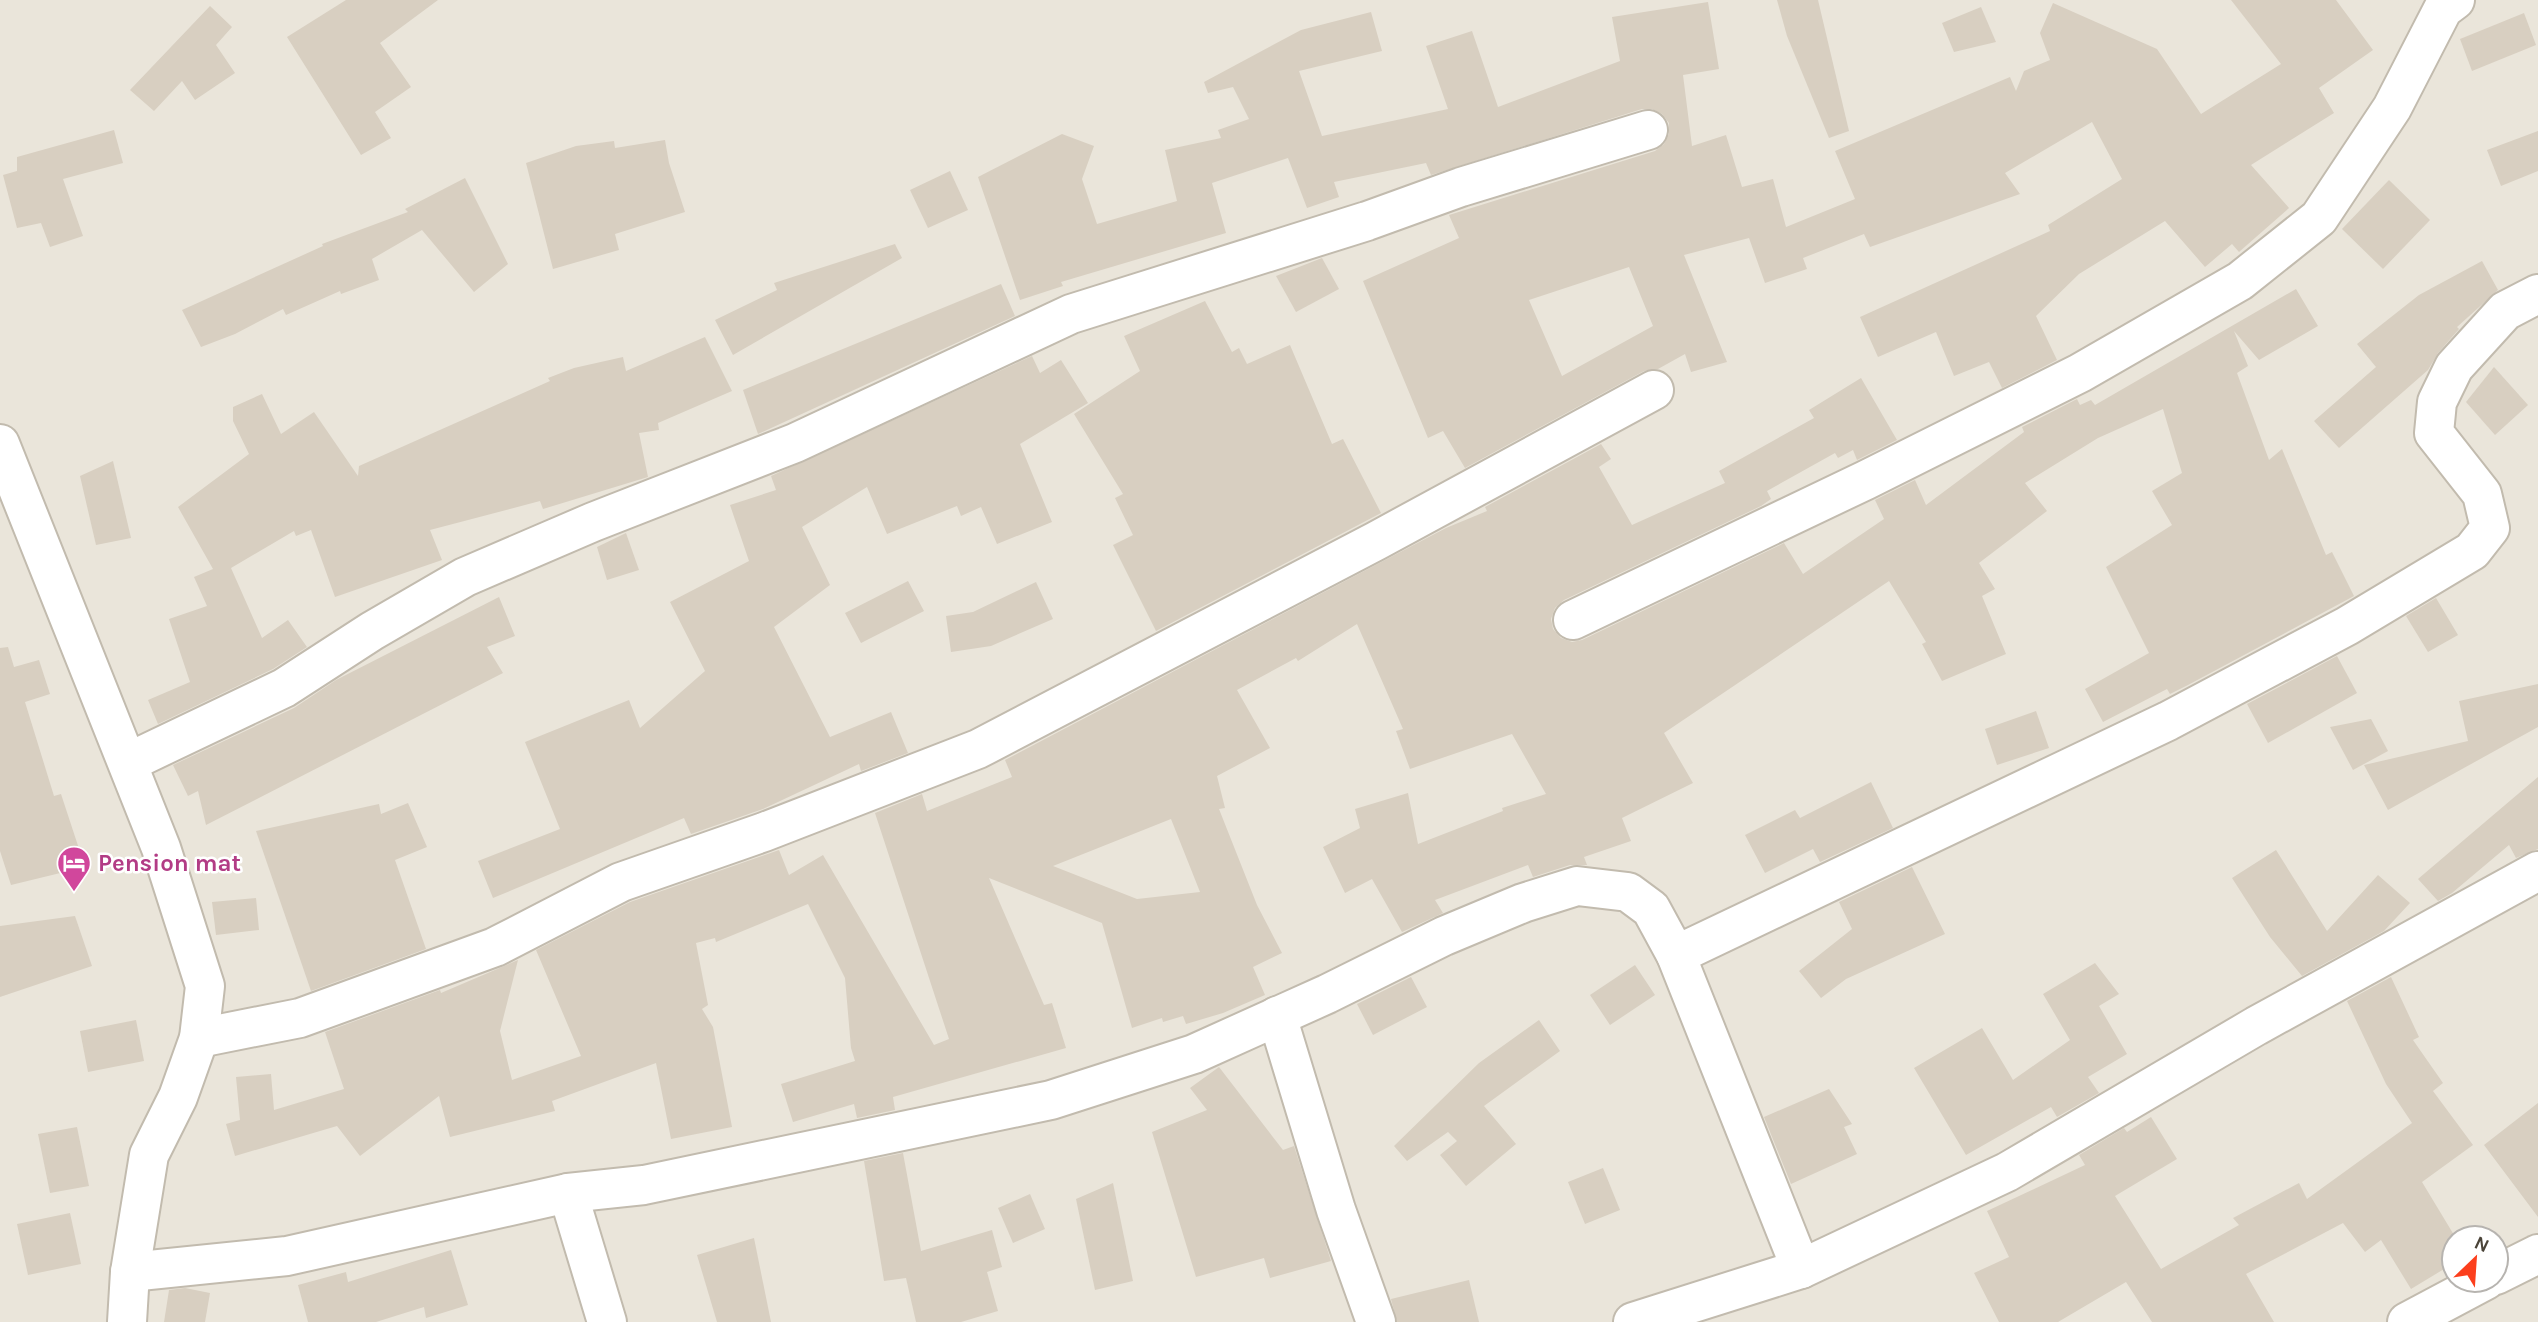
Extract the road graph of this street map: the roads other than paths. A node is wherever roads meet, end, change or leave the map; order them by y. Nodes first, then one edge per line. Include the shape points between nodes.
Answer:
1 (2455, 0) edge
2 (1648, 130) dead end
3 (2538, 294) edge
4 (1654, 390) dead end
5 (0, 444) edge
6 (1573, 620) dead end
7 (129, 762) junction
8 (2538, 871) edge
9 (1676, 955) junction
10 (1278, 1016) junction
11 (199, 1038) junction
12 (568, 1193) junction
13 (2538, 1254) edge
14 (2510, 1268) edge
15 (1801, 1269) junction
16 (130, 1272) junction
17 (2460, 1294) edge
18 (128, 1322) edge
19 (607, 1322) edge
20 (1377, 1322) edge
21 (1633, 1322) edge
22 (2407, 1322) edge

1 - 6 street via 2443,9 2392,108 2319,218 2240,281 2080,373
2 - 7 street via 1070,314 795,443 466,577 284,688
3 - 9 street via 2505,311 2454,367 2437,402 2434,433 2482,494 2490,528 2472,551 2347,626 2168,721
4 - 11 street via 978,749 621,882 495,947 300,1018
5 - 7 street
7 - 11 street via 162,848 205,986
8 - 15 street via 2256,1026 2007,1172
9 - 10 street via 1651,909 1628,892 1577,886 1444,936
9 - 15 street
10 - 12 street via 1194,1054 1051,1100 644,1185
10 - 20 street via 1336,1210
11 - 16 street via 178,1097 149,1155
12 - 16 street via 287,1256
12 - 19 street
13 - 14 street
15 - 21 street
16 - 18 street
17 - 22 street

